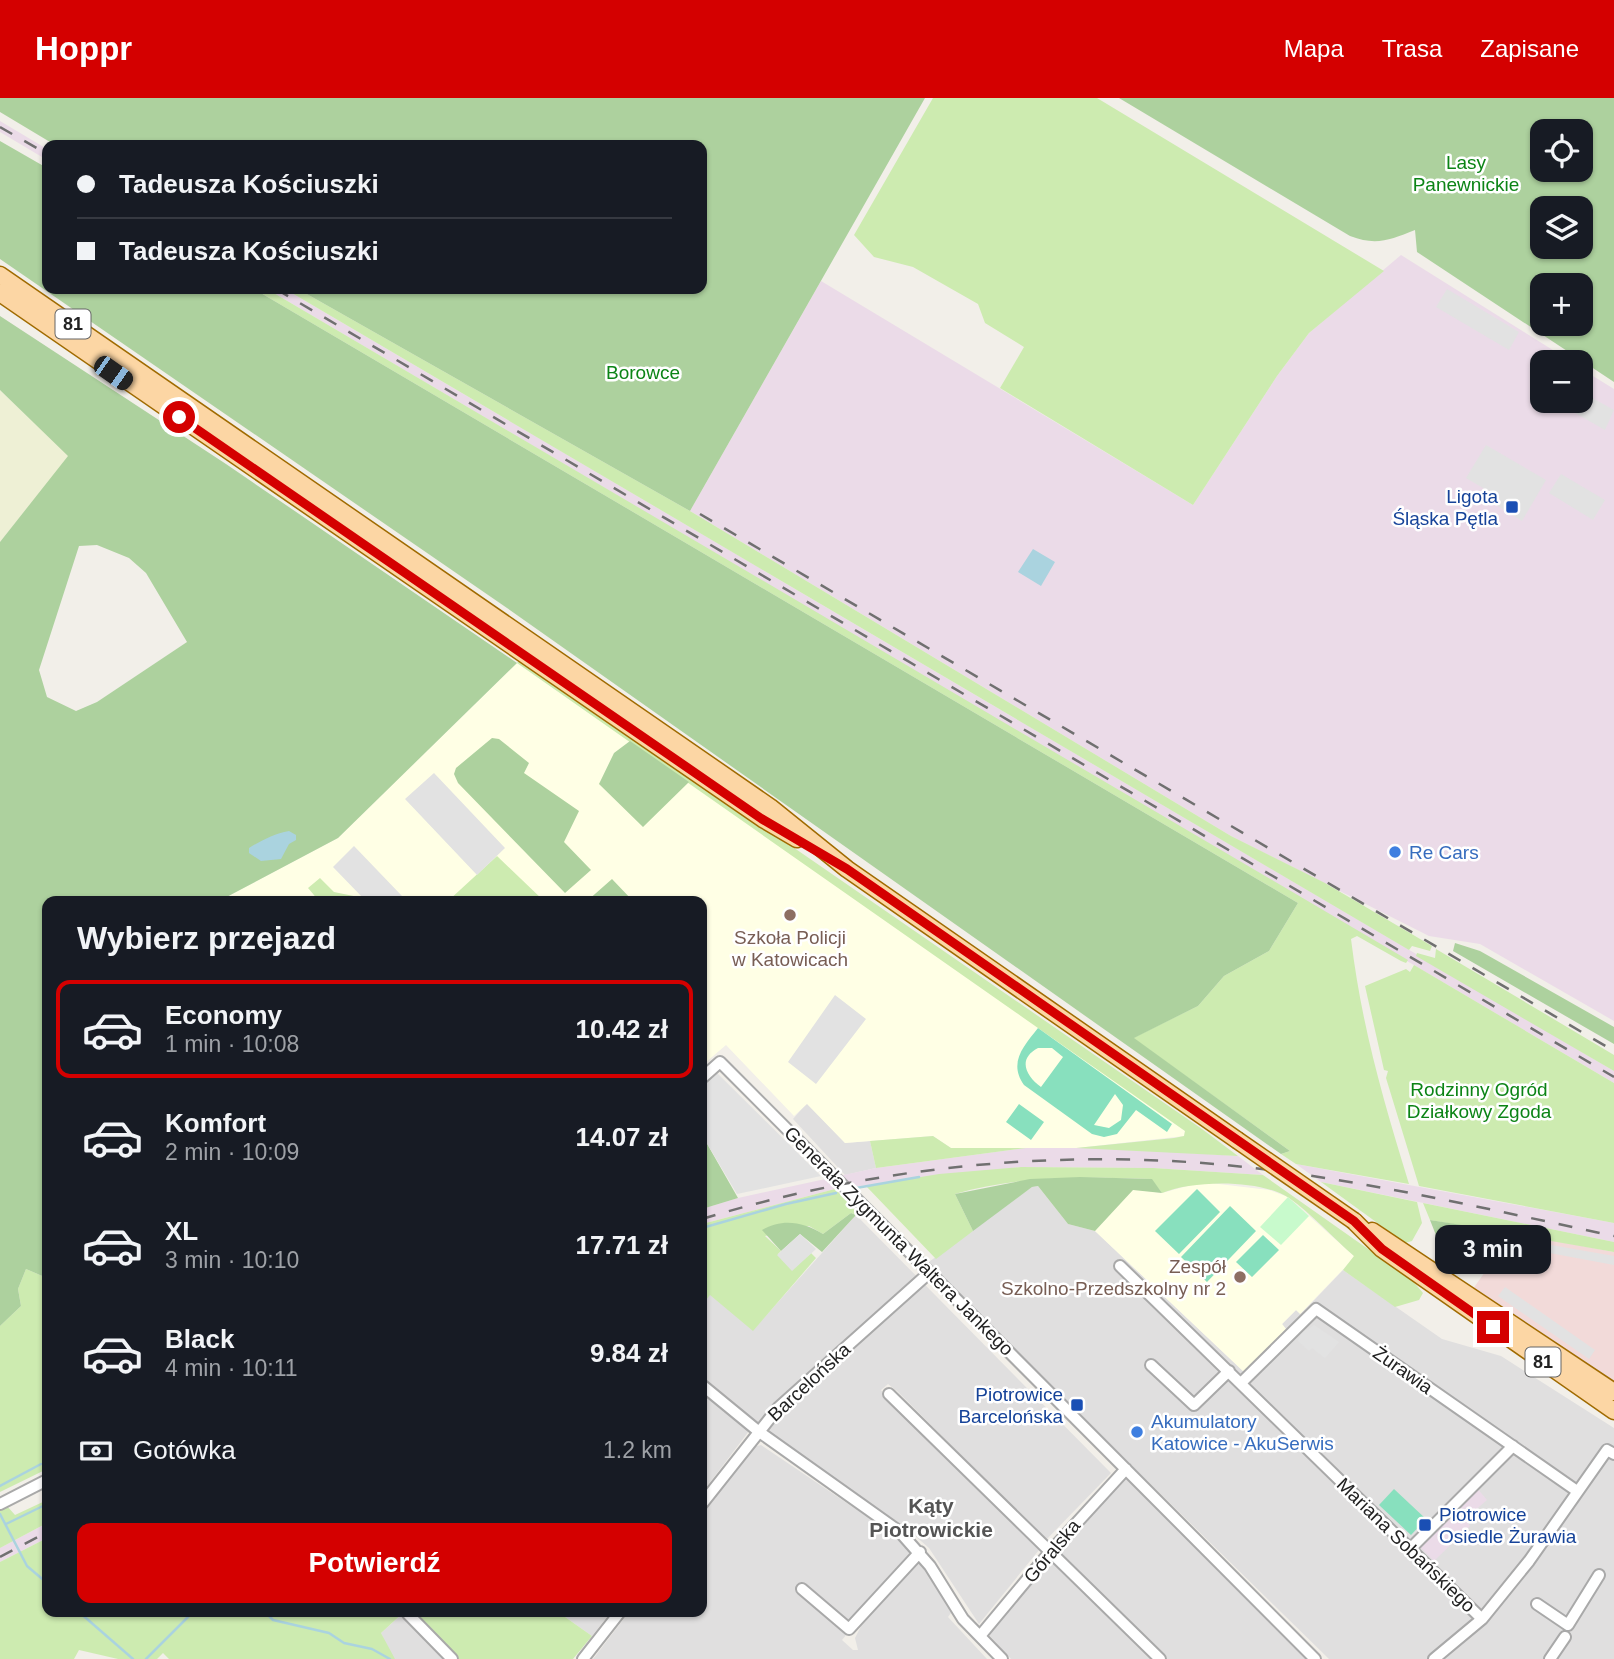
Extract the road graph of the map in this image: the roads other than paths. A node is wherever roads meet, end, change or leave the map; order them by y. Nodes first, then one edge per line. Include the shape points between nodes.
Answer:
1 (0, 275) edge
2 (0, 293) edge
3 (847, 869) junction
4 (707, 1074) edge
5 (1354, 1221) junction
6 (1120, 1265) dead end
7 (930, 1272) junction
8 (1151, 1364) dead end
9 (1229, 1371) junction
10 (1241, 1383) junction
11 (707, 1389) edge
12 (1614, 1392) edge
13 (889, 1394) dead end
14 (1614, 1411) edge
15 (758, 1431) junction
16 (1513, 1446) junction
17 (1614, 1454) edge
18 (1126, 1469) junction
19 (42, 1483) edge
20 (1577, 1491) junction
21 (707, 1497) edge
22 (0, 1504) edge
23 (1410, 1549) junction
24 (919, 1552) junction
25 (1050, 1552) junction
26 (1599, 1575) dead end
27 (802, 1589) dead end
28 (1537, 1604) dead end
29 (411, 1617) edge
30 (616, 1617) edge
31 (1482, 1619) junction
32 (981, 1636) junction
33 (1565, 1637) dead end
34 (452, 1659) edge
35 (583, 1659) edge
36 (1002, 1659) edge
37 (1160, 1659) edge
38 (1315, 1659) edge
39 (1434, 1659) edge
40 (1550, 1659) edge

1 - 3 main road, 81 via 759,799
2 - 3 main road, 81 via 762,819
3 - 5 main road, 81, bridge
4 - 7 street, Generała Zygmunta Waltera Jankego via 720,1062
5 - 12 main road, 81
5 - 14 main road, 81 via 1382,1249
6 - 9 street, Mariana Sobańskiego
7 - 15 street, Barcelońska
7 - 18 street, Generała Zygmunta Waltera Jankego
8 - 9 street via 1194,1405
9 - 10 street, Mariana Sobańskiego
10 - 16 street, Żurawia via 1316,1309
10 - 23 street, Mariana Sobańskiego
11 - 15 street
13 - 25 street
15 - 21 street, Barcelońska
15 - 24 street via 900,1532
16 - 20 street, Żurawia
16 - 23 street
17 - 20 street via 1607,1450
18 - 25 street, Góralska
18 - 38 street, Generała Zygmunta Waltera Jankego
19 - 22 street
20 - 31 street
23 - 31 street, Mariana Sobańskiego
24 - 27 street via 849,1629
24 - 32 street via 954,1607
25 - 32 street, Góralska
25 - 37 street
26 - 28 street via 1568,1625
29 - 34 street
30 - 35 street
31 - 39 street
32 - 36 street
33 - 40 street

